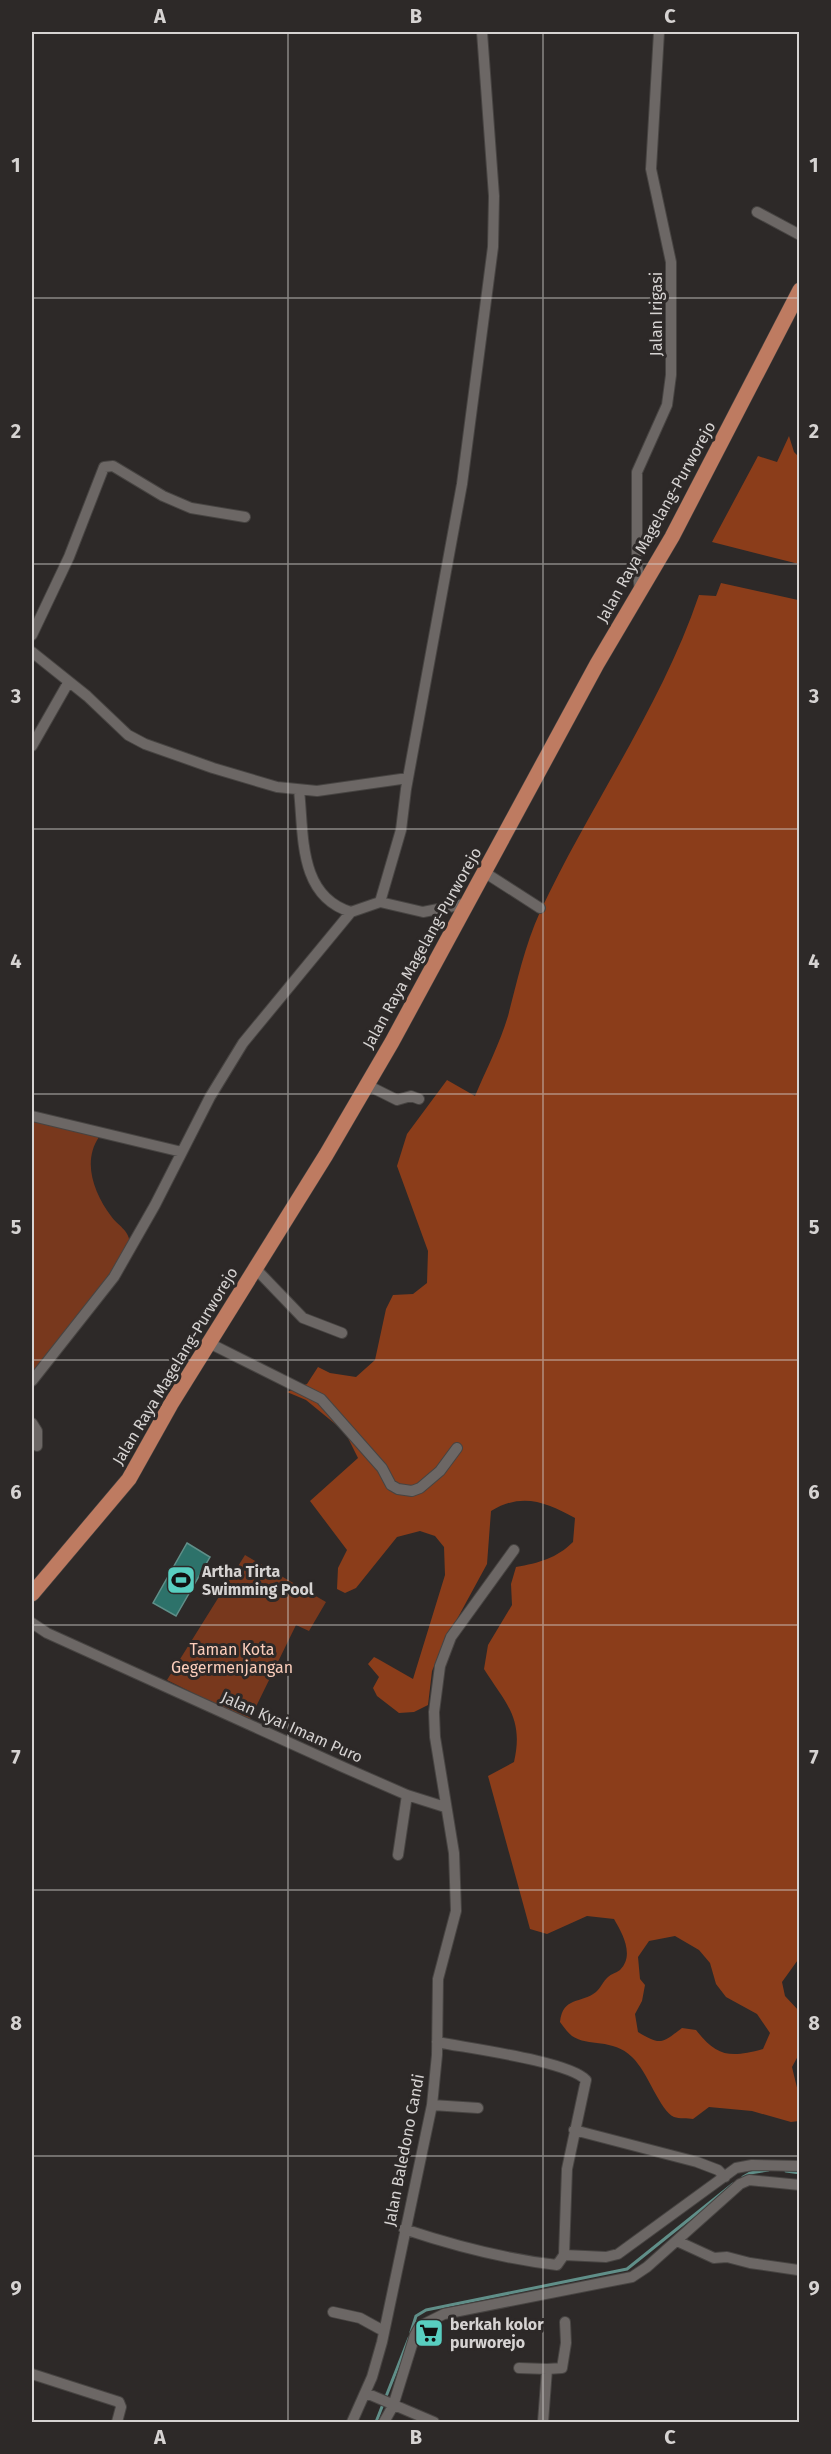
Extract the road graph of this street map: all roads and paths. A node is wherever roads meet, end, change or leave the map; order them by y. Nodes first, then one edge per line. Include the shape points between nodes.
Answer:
1 (482, 32) edge
2 (659, 32) edge
3 (757, 212) dead end
4 (800, 235) edge
5 (800, 290) edge
6 (796, 306) edge
7 (245, 517) dead end
8 (640, 591) junction
9 (32, 635) edge
10 (32, 652) edge
11 (68, 683) junction
12 (32, 746) edge
13 (408, 778) junction
14 (298, 790) junction
15 (484, 872) junction
16 (380, 902) junction
17 (469, 903) junction
18 (540, 908) dead end
19 (351, 912) junction
20 (367, 1085) junction
21 (419, 1099) dead end
22 (32, 1116) edge
23 (182, 1152) junction
24 (255, 1267) junction
25 (342, 1333) dead end
26 (209, 1343) junction
27 (32, 1381) edge
28 (32, 1423) edge
29 (37, 1446) dead end
30 (457, 1448) dead end
31 (514, 1550) dead end
32 (32, 1594) edge
33 (32, 1623) edge
34 (32, 1630) edge
35 (47, 1633) junction
36 (407, 1795) junction
37 (445, 1807) junction
38 (398, 1855) dead end
39 (437, 2042) junction
40 (432, 2105) junction
41 (478, 2108) dead end
42 (574, 2130) junction
43 (800, 2166) edge
44 (725, 2177) junction
45 (800, 2185) edge
46 (404, 2229) junction
47 (677, 2241) junction
48 (564, 2255) junction
49 (798, 2270) dead end
50 (333, 2312) dead end
51 (565, 2322) dead end
52 (385, 2327) junction
53 (519, 2368) dead end
54 (547, 2369) junction
55 (32, 2374) edge
56 (366, 2393) junction
57 (391, 2405) junction
58 (117, 2422) edge
59 (352, 2422) edge
60 (384, 2422) edge
61 (434, 2422) edge
62 (543, 2422) edge

1 - 13 street via 494,196 492,258 462,484
2 - 8 street, Jalan Irigasi via 651,169 671,262 671,375 667,405 637,472 636,563
3 - 4 street
5 - 6 main road, Jalan Raya Magelang-Purworejo
6 - 8 main road, Jalan Raya Magelang-Purworejo
7 - 9 street via 191,508 113,466 104,467 69,557
8 - 15 main road, Jalan Raya Magelang-Purworejo
10 - 11 street
11 - 12 street
11 - 14 street via 128,735 145,744 213,768
13 - 14 street via 328,792
13 - 16 street via 401,830
14 - 19 street via 311,880 322,896
15 - 17 main road, Jalan Raya Magelang-Purworejo
15 - 18 street
16 - 17 street via 423,912
16 - 19 street
17 - 20 main road, Jalan Raya Magelang-Purworejo
19 - 23 street via 243,1043
20 - 21 street via 397,1100 411,1096
20 - 24 main road, Jalan Raya Magelang-Purworejo
22 - 23 street
23 - 27 street via 114,1277
24 - 25 street via 303,1318
24 - 26 main road, Jalan Raya Magelang-Purworejo
26 - 30 street via 321,1399 398,1489 420,1488 440,1471
26 - 32 main road, Jalan Raya Magelang-Purworejo via 129,1479
28 - 29 street via 38,1431
31 - 37 street, Jalan Baledono Candi via 451,1637 440,1666 434,1712
33 - 35 street, Jalan Kyai Imam Puro
34 - 35 street
35 - 36 street, Jalan Kyai Imam Puro
36 - 37 street, Jalan Kyai Imam Puro
36 - 38 street
37 - 39 street, Jalan Baledono Candi via 454,1853 456,1911 438,1979
39 - 40 street, Jalan Baledono Candi
39 - 42 street via 548,2064 584,2077 587,2084
40 - 41 street
40 - 46 street, Jalan Baledono Candi
42 - 44 street via 697,2162
42 - 48 street via 567,2169
43 - 44 street via 743,2165
44 - 48 street via 618,2254
45 - 47 street via 745,2181
46 - 48 street via 513,2260 557,2265
46 - 52 street, Jalan Baledono Candi
47 - 49 street via 714,2258
47 - 57 street via 632,2277 486,2305 426,2321 415,2335
50 - 52 street via 360,2318 380,2329
51 - 54 street via 562,2368
52 - 56 street, Jalan Baledono Candi
53 - 54 street
54 - 62 street
55 - 58 street via 119,2402
56 - 57 street
56 - 59 street, Jalan Baledono Candi
57 - 60 street
57 - 61 street

